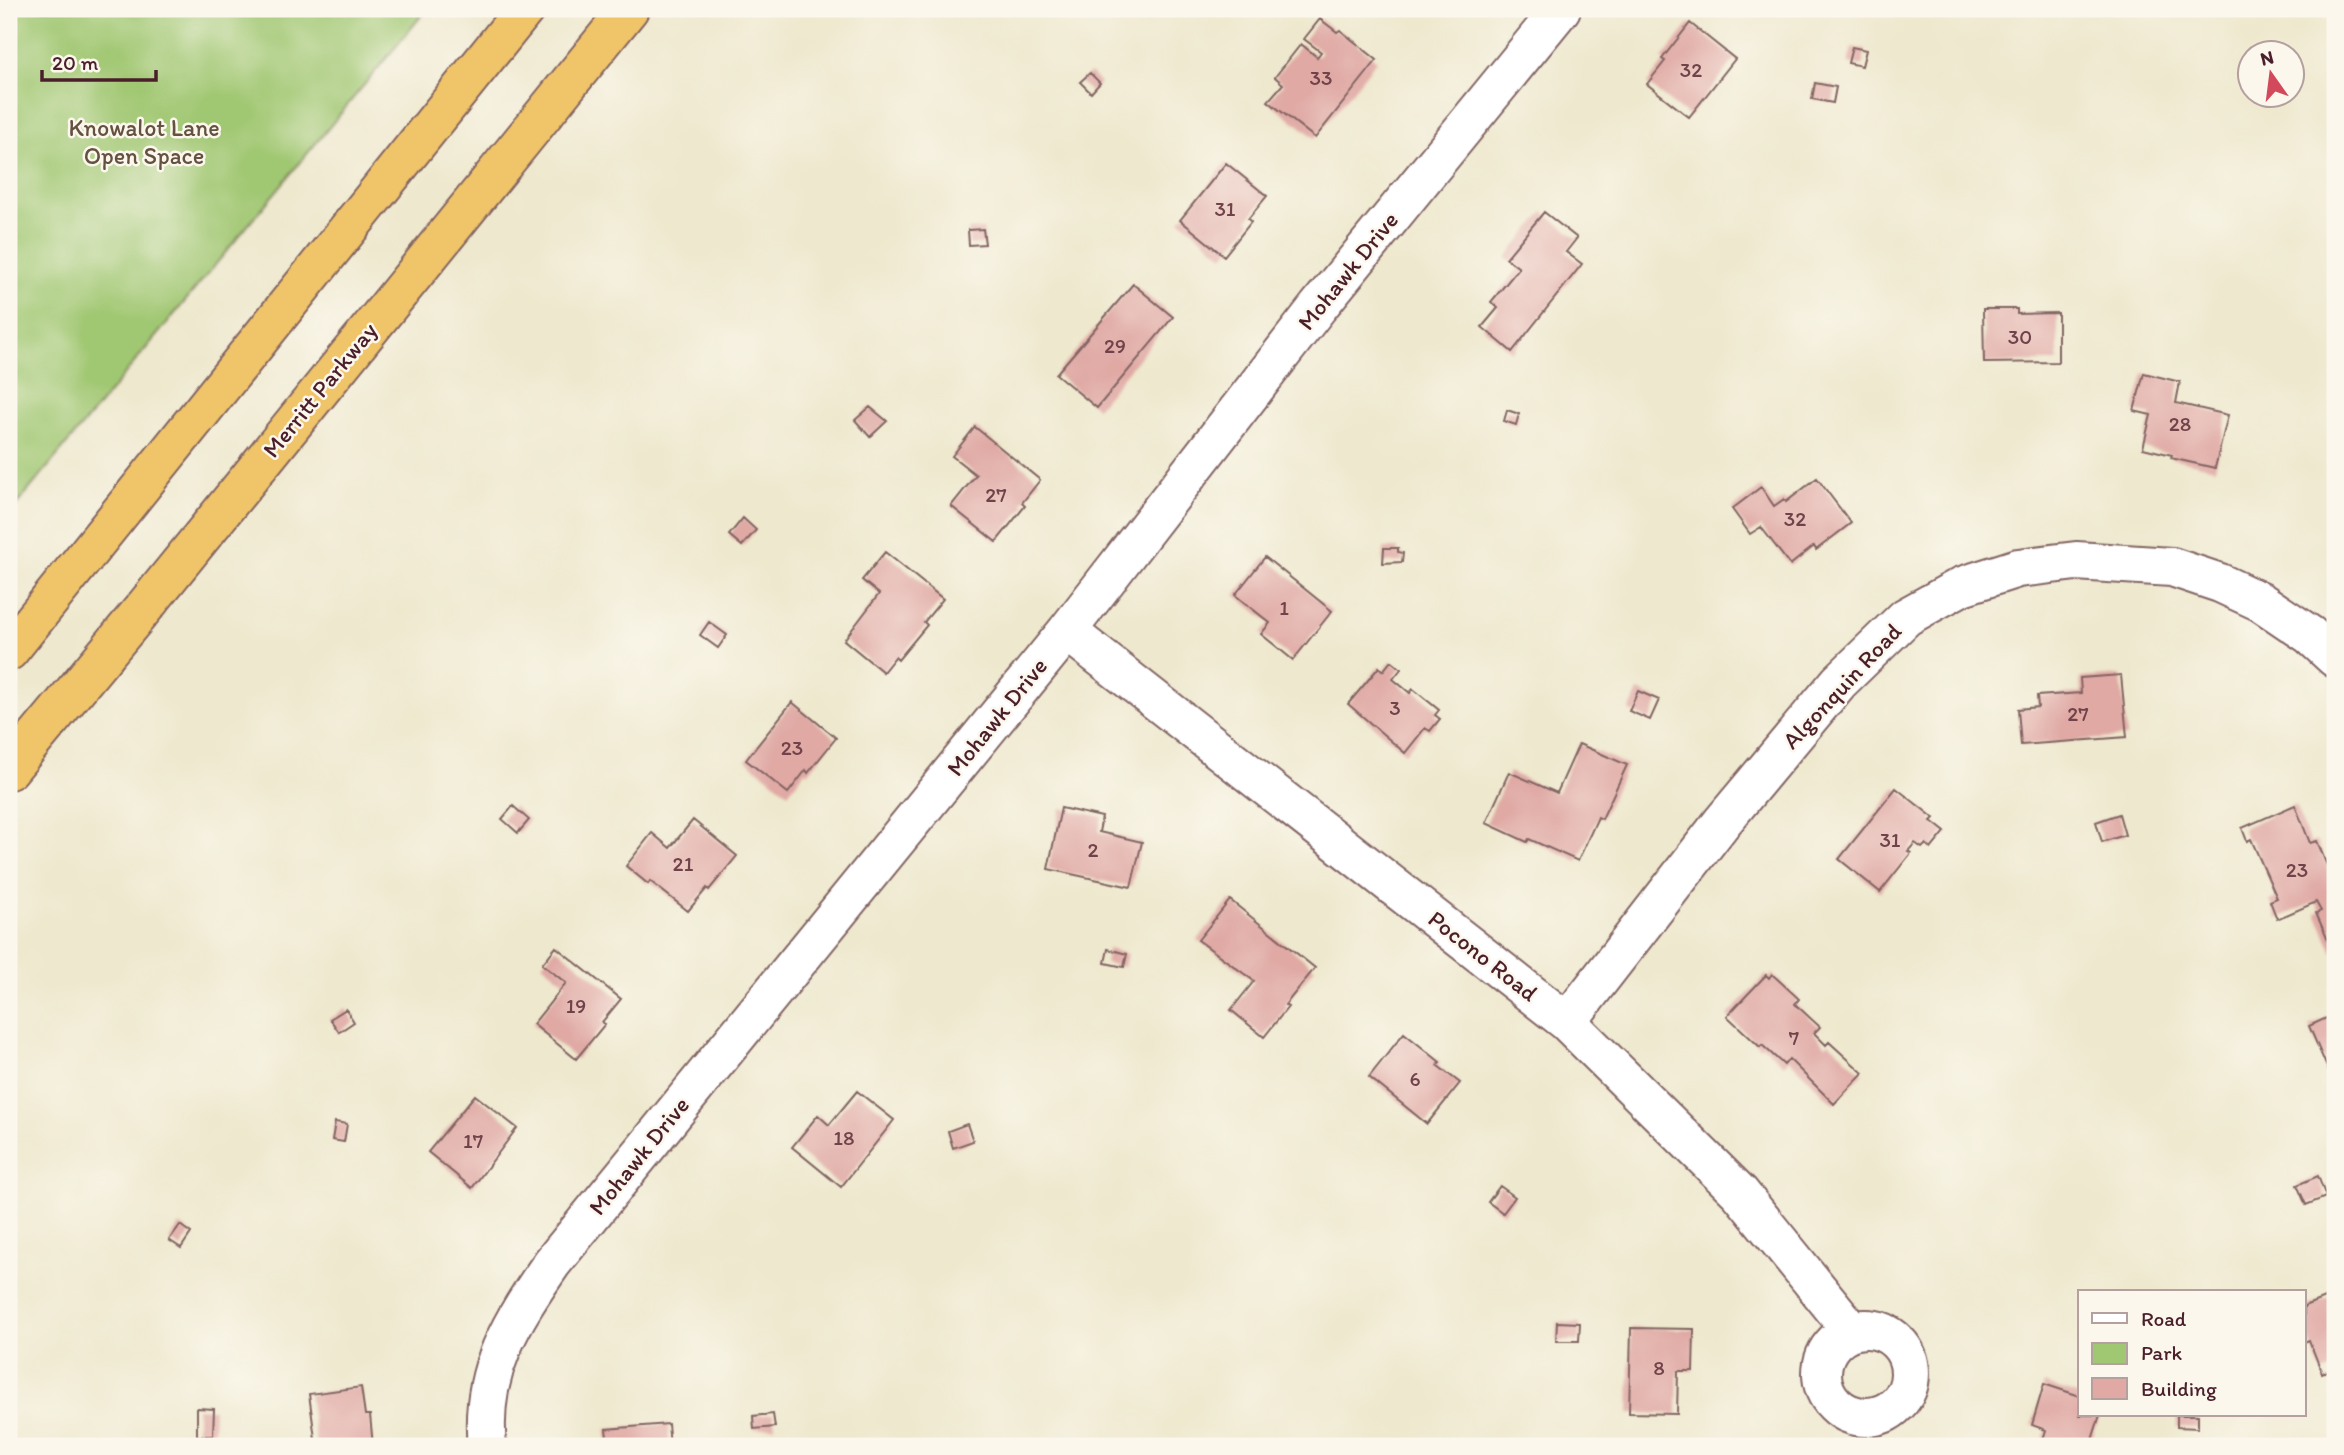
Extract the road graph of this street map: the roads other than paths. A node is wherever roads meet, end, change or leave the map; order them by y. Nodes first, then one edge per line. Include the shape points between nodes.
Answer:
1 (526, 9) edge
2 (629, 9) edge
3 (1561, 9) edge
4 (1067, 631) junction
5 (9, 651) edge
6 (2335, 658) edge
7 (9, 770) edge
8 (1566, 1022) junction
9 (1852, 1331) dead end
10 (487, 1446) edge

1 - 5 highway
2 - 7 highway, Merritt Parkway
3 - 4 street, Mohawk Drive via 1318,307
4 - 8 street, Pocono Road
4 - 10 street, Mohawk Drive via 552,1262 499,1349 489,1390
6 - 8 street, Algonquin Road via 2261,602 2172,567 2076,561 2018,568 1962,586 1906,617 1839,682
8 - 9 street, Pocono Road via 1740,1193

